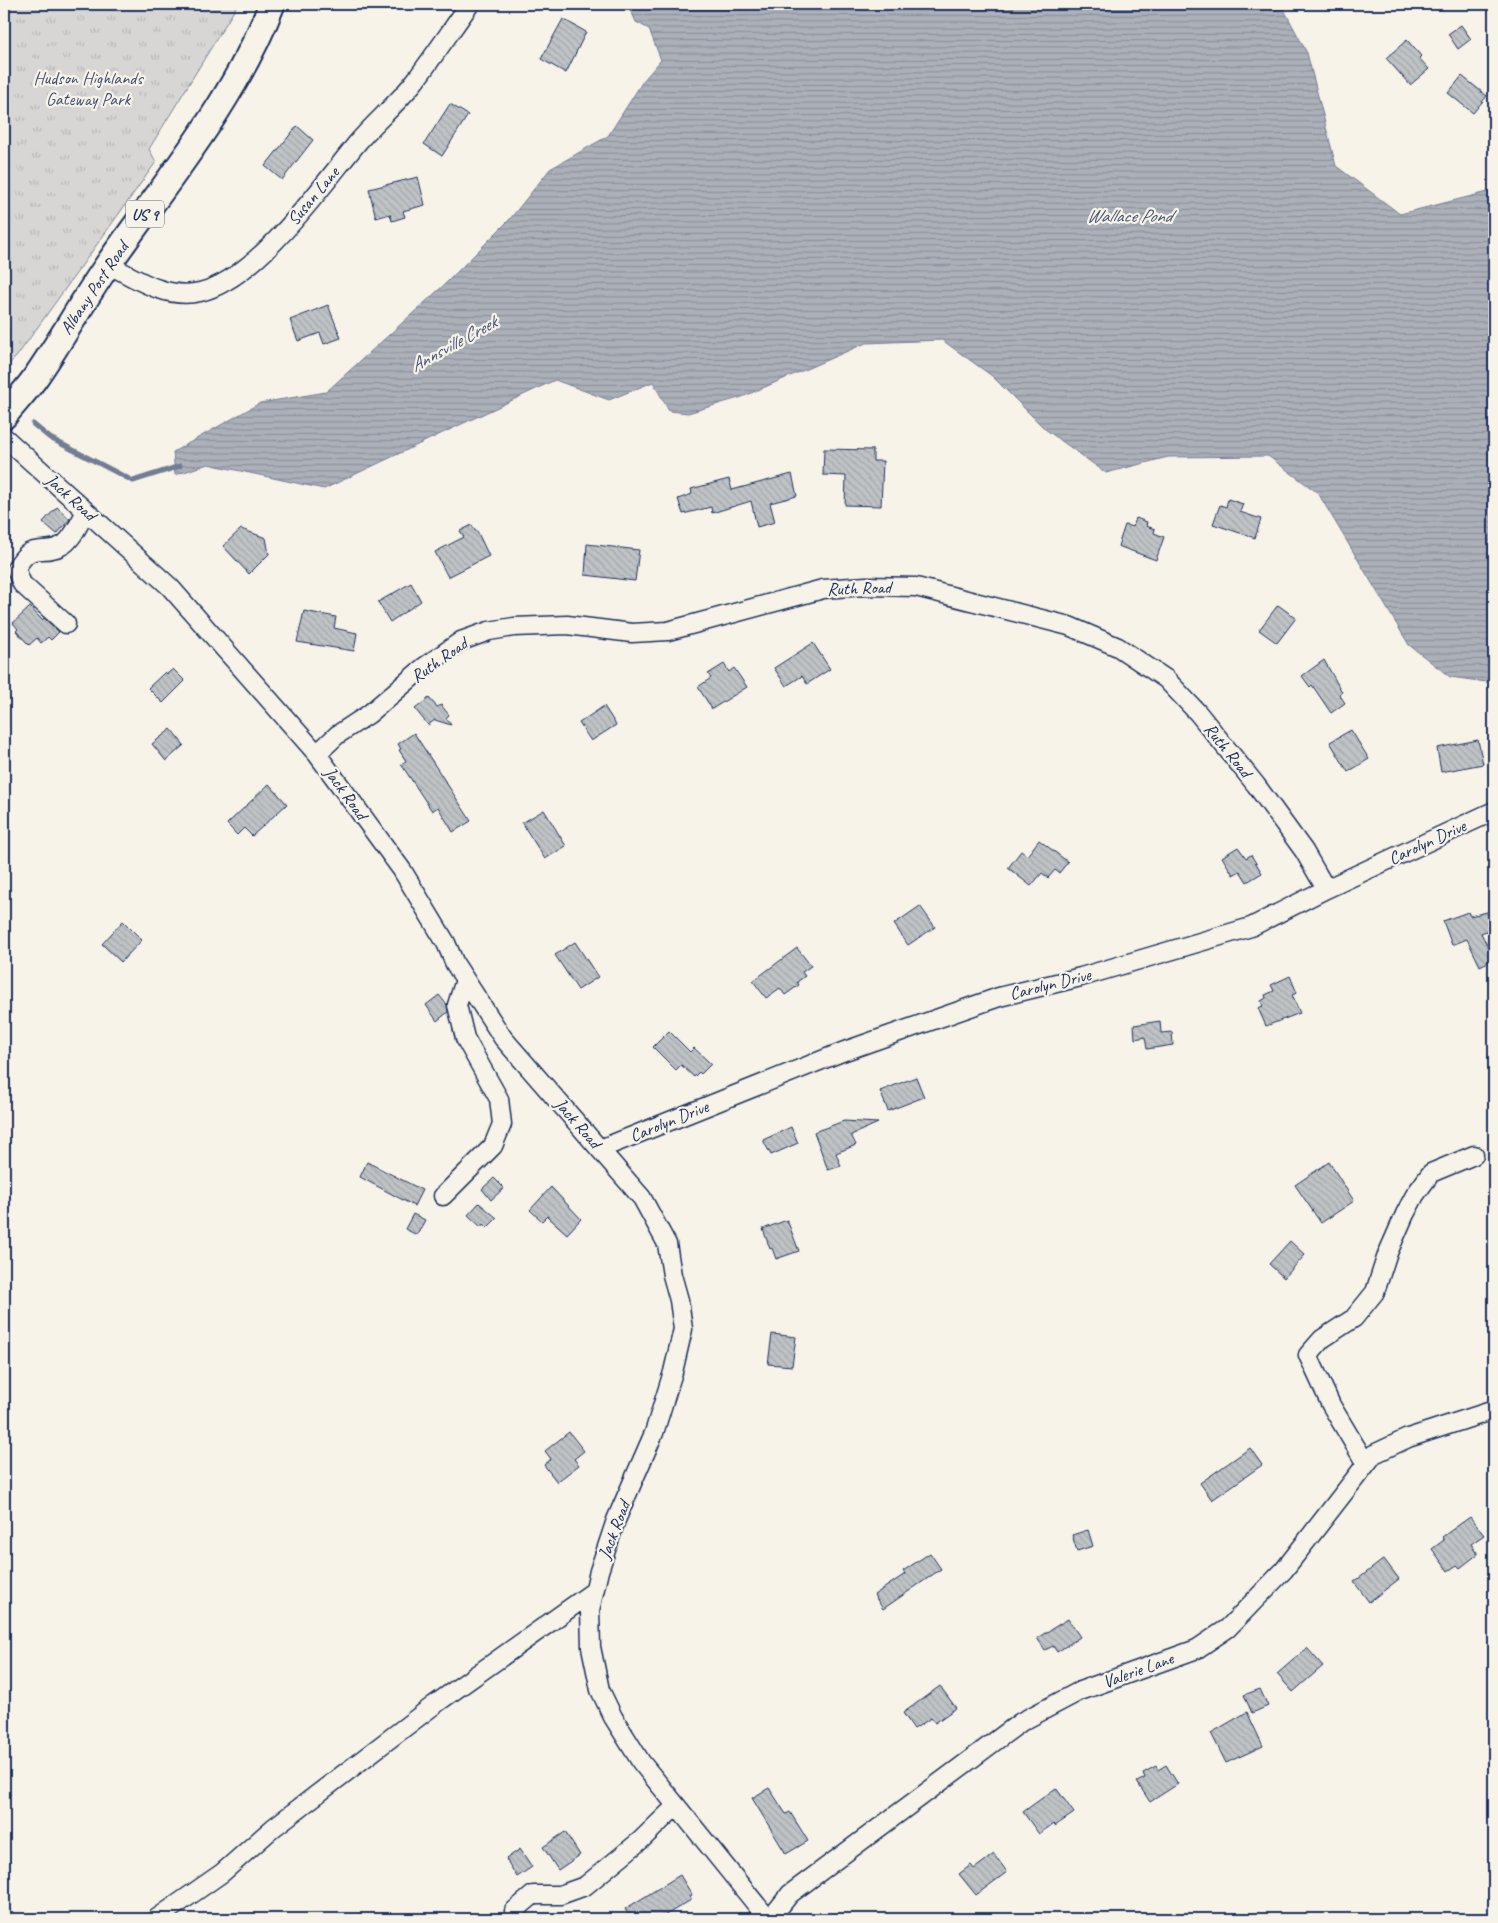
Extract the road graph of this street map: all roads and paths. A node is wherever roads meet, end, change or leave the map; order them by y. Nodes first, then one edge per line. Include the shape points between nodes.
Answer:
1 (272, 4) edge
2 (470, 4) edge
3 (108, 264) junction
4 (4, 416) edge
5 (4, 437) edge
6 (86, 511) junction
7 (66, 624) dead end
8 (317, 754) junction
9 (1494, 811) edge
10 (1326, 889) junction
11 (465, 980) junction
12 (600, 1149) junction
13 (1474, 1155) dead end
14 (443, 1196) dead end
15 (1488, 1412) dead end
16 (1366, 1464) junction
17 (594, 1591) junction
18 (675, 1807) junction
19 (514, 1911) dead end
20 (156, 1919) edge
21 (769, 1919) edge

1 - 3 highway, Albany Post Road / US 9 via 232,87 191,151
2 - 3 street, Susan Lane via 414,82 371,126 251,265 222,284 199,293 168,292 142,283
3 - 4 highway, Albany Post Road / US 9 via 34,379
5 - 6 street, Jack Road
6 - 7 street via 62,546 36,550 22,557 16,569 22,584
6 - 8 street, Jack Road via 170,586
8 - 10 street, Ruth Road via 424,667 461,641 489,631 567,625 632,633 668,631 823,589 916,587 1069,626 1118,647 1166,678 1256,785 1304,851
8 - 11 street, Jack Road via 402,870
9 - 10 street, Carolyn Drive
10 - 12 street, Carolyn Drive via 1251,927 1081,977 999,997 842,1052
11 - 12 street, Jack Road via 503,1038
11 - 14 street via 457,1005 465,1038 499,1098 502,1124 492,1146
12 - 17 street, Jack Road via 642,1198 667,1244 683,1329 654,1433 616,1520
13 - 16 street via 1431,1173 1405,1214 1375,1292 1354,1318 1322,1339 1308,1355 1331,1405
15 - 16 street, Valerie Lane via 1408,1438 1380,1450
16 - 21 street, Valerie Lane via 1284,1570 1228,1628 1197,1649 1080,1691 1021,1722 790,1894
17 - 18 street, Jack Road via 590,1610 590,1647 600,1690 641,1762
17 - 20 street via 434,1705 273,1828 222,1873
18 - 19 street via 585,1886 560,1895 533,1895
18 - 21 street, Jack Road

